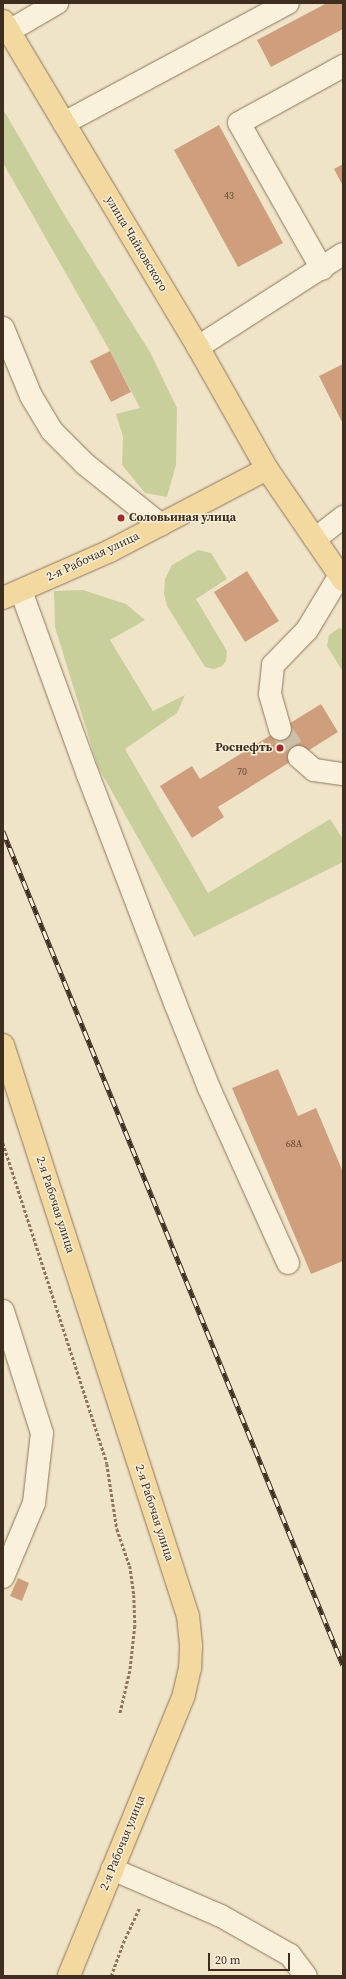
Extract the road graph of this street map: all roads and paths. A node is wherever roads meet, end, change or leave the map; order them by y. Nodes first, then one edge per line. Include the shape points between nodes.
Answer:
1 (57, 3) edge
2 (288, 3) edge
3 (6, 26) edge
4 (343, 66) edge
5 (64, 123) junction
6 (343, 254) edge
7 (322, 269) junction
8 (3, 328) edge
9 (198, 347) junction
10 (266, 469) junction
11 (343, 517) edge
12 (161, 525) junction
13 (315, 539) junction
14 (341, 577) edge
15 (12, 595) edge
16 (280, 729) tunnel mouth
17 (299, 756) tunnel mouth
18 (343, 774) edge
19 (3, 1045) edge
20 (3, 1143) edge
21 (288, 1263) dead end
22 (3, 1311) edge
23 (3, 1577) edge
24 (120, 1714) dead end
25 (112, 1869) junction
26 (150, 1884) junction
27 (69, 1976) edge
28 (111, 1976) edge
29 (306, 1976) edge

1 - 3 street
2 - 5 street
3 - 5 main road, улица Чайковского
4 - 7 street via 239,123
5 - 9 main road, улица Чайковского
6 - 7 street
7 - 9 street
8 - 12 street via 32,396 52,431 85,464
9 - 10 main road, улица Чайковского
10 - 12 main road, 2-я Рабочая улица
10 - 13 main road
11 - 13 street
12 - 15 main road, 2-я Рабочая улица
13 - 14 main road
14 - 16 street via 307,630 273,665 270,694
15 - 21 street via 88,775 209,1088
17 - 18 street via 314,770
19 - 25 main road, 2-я Рабочая улица via 188,1616 190,1668 184,1695
20 - 24 path via 107,1464 117,1529 130,1566 135,1626 130,1671
22 - 23 street via 42,1433 34,1503
25 - 26 street
25 - 27 main road, 2-я Рабочая улица
26 - 28 path
26 - 29 street via 221,1916 290,1955

